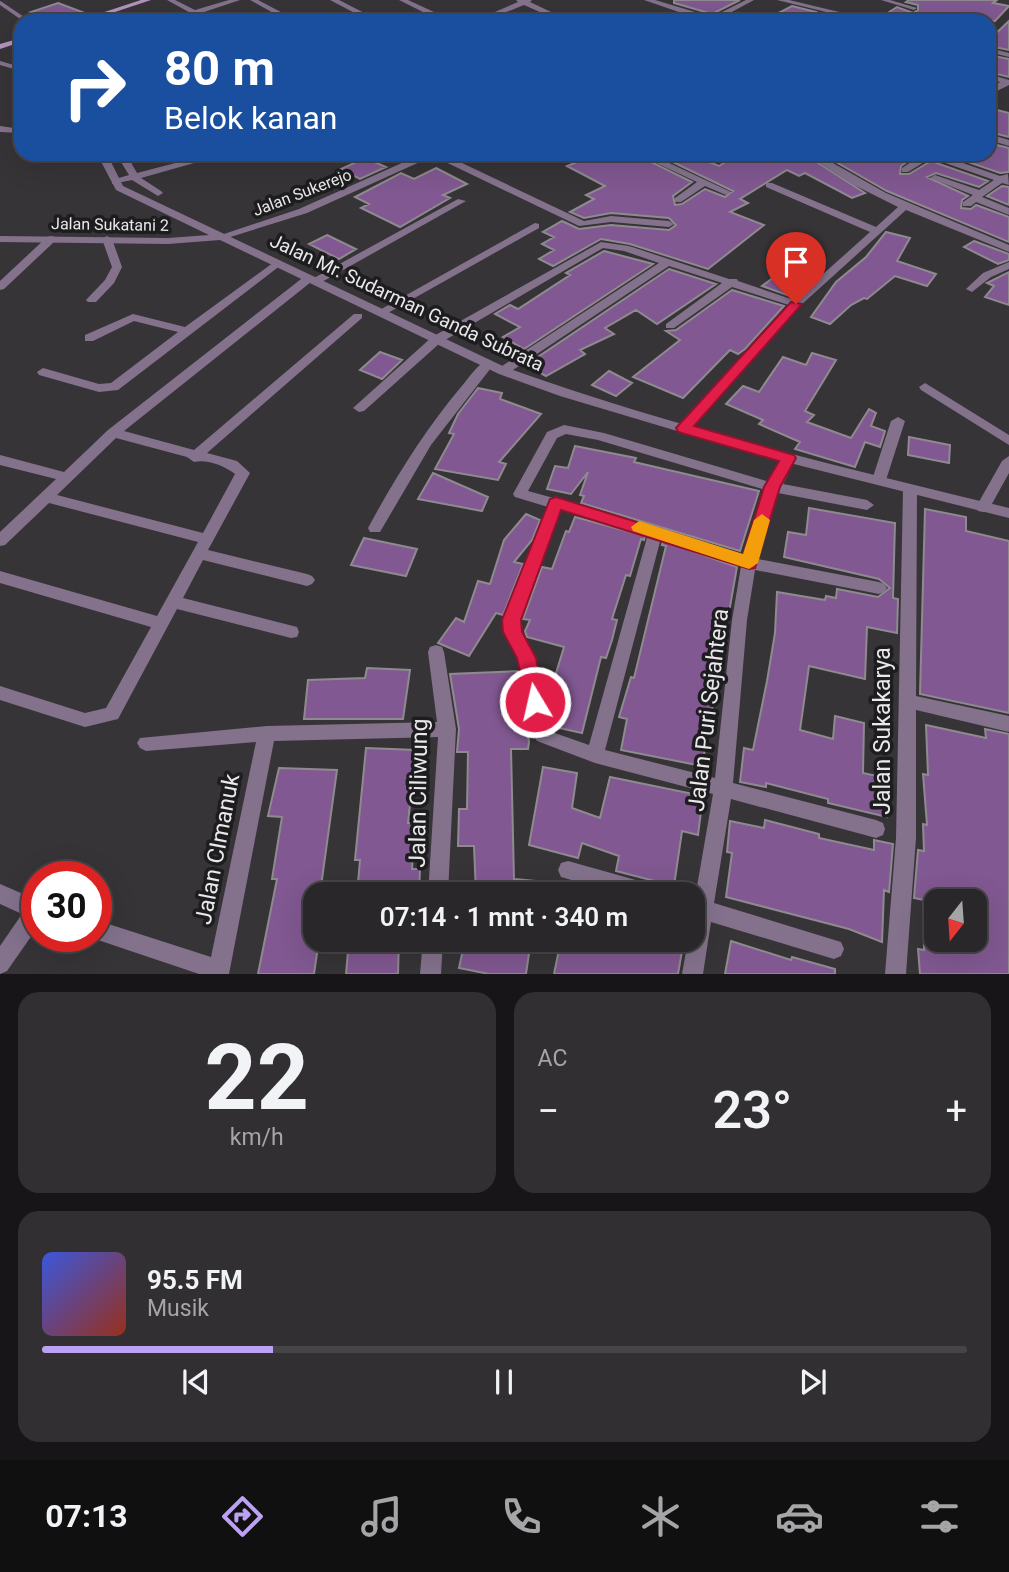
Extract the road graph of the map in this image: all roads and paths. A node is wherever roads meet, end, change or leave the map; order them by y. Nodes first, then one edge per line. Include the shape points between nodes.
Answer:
1 (148, 0) edge
2 (170, 0) edge
3 (237, 0) edge
4 (253, 0) edge
5 (333, 0) edge
6 (402, 0) edge
7 (647, 0) edge
8 (751, 0) edge
9 (780, 0) edge
10 (884, 0) edge
11 (524, 1) edge
12 (0, 3) edge
13 (914, 8) dead end
14 (196, 12) junction
15 (430, 12) dead end
16 (16, 14) edge
17 (103, 14) edge
18 (199, 14) edge
19 (280, 14) edge
20 (362, 14) edge
21 (493, 14) edge
22 (551, 14) edge
23 (695, 14) edge
24 (722, 14) edge
25 (842, 14) edge
26 (106, 161) edge
27 (125, 161) edge
28 (196, 161) edge
29 (414, 161) edge
30 (450, 161) edge
31 (658, 161) edge
32 (822, 161) edge
33 (918, 161) edge
34 (951, 161) edge
35 (905, 170) dead end
36 (135, 178) junction
37 (935, 178) dead end
38 (1006, 178) edge
39 (115, 182) junction
40 (704, 182) junction
41 (769, 184) dead end
42 (726, 192) dead end
43 (158, 193) dead end
44 (974, 199) junction
45 (678, 200) dead end
46 (460, 201) dead end
47 (905, 206) junction
48 (1009, 212) edge
49 (669, 224) dead end
50 (535, 226) dead end
51 (875, 230) junction
52 (220, 237) junction
53 (0, 239) edge
54 (51, 239) junction
55 (107, 239) junction
56 (1009, 249) edge
57 (667, 261) junction
58 (277, 263) junction
59 (1009, 265) edge
60 (312, 280) junction
61 (733, 281) junction
62 (0, 288) edge
63 (972, 289) dead end
64 (92, 300) dead end
65 (796, 304) junction
66 (382, 312) junction
67 (358, 316) dead end
68 (670, 326) dead end
69 (187, 331) junction
70 (89, 338) dead end
71 (436, 340) junction
72 (488, 364) junction
73 (503, 371) junction
74 (43, 372) dead end
75 (925, 387) dead end
76 (359, 408) dead end
77 (898, 421) dead end
78 (684, 428) junction
79 (113, 433) junction
80 (1009, 441) edge
81 (194, 457) junction
82 (789, 458) junction
83 (0, 460) edge
84 (1009, 461) edge
85 (67, 477) junction
86 (879, 480) junction
87 (772, 487) junction
88 (910, 489) junction
89 (46, 497) junction
90 (556, 503) junction
91 (867, 505) dead end
92 (983, 507) junction
93 (1009, 513) edge
94 (375, 527) dead end
95 (656, 531) junction
96 (207, 540) junction
97 (0, 541) edge
98 (200, 554) junction
99 (749, 563) junction
100 (0, 577) edge
101 (307, 580) dead end
102 (879, 588) dead end
103 (174, 602) junction
104 (161, 624) junction
105 (291, 632) dead end
106 (436, 652) dead end
107 (0, 693) edge
108 (907, 701) junction
109 (1009, 723) edge
110 (447, 729) junction
111 (267, 734) junction
112 (146, 743) dead end
113 (595, 755) junction
114 (723, 789) junction
115 (876, 830) dead end
116 (568, 870) dead end
117 (439, 882) edge
118 (609, 882) edge
119 (704, 882) edge
120 (0, 894) edge
121 (21, 903) edge
122 (705, 911) edge
123 (21, 933) edge
124 (112, 935) edge
125 (834, 949) dead end
126 (432, 952) edge
127 (694, 952) edge
128 (0, 964) edge
129 (219, 972) edge
130 (430, 974) edge
131 (692, 974) edge
132 (895, 974) edge

1 - 17 main road
2 - 14 street
3 - 14 street
4 - 19 street
5 - 20 street
6 - 15 street
7 - 23 street
8 - 24 street
9 - 25 street
10 - 13 lane
11 - 21 street
11 - 22 street
12 - 16 lane
14 - 18 street
26 - 39 street
27 - 36 street
28 - 36 street
29 - 52 street, Jalan Sukerejo via 312,207
30 - 49 street via 583,225 611,219
31 - 40 street
32 - 47 street
33 - 35 street
34 - 38 street
36 - 39 street
36 - 43 street
37 - 44 street
38 - 44 street
39 - 52 street, Jalan Mr. Sudarman Ganda Subrata via 149,204
40 - 42 street
40 - 45 street
41 - 51 street
44 - 48 street
46 - 60 street
47 - 51 street
47 - 56 street
50 - 66 street
51 - 65 street
52 - 55 street, Jalan Sukatani 2
52 - 58 street, Jalan Mr. Sudarman Ganda Subrata
53 - 54 street, Jalan Sukatani 2
54 - 55 street, Jalan Sukatani 2
54 - 62 street
55 - 64 street via 117,267
57 - 61 street
57 - 71 street via 616,245 601,245
57 - 73 street
58 - 60 street, Jalan Mr. Sudarman Ganda Subrata
58 - 69 street
59 - 63 street via 987,275
60 - 66 street, Jalan Mr. Sudarman Ganda Subrata
60 - 79 street
61 - 65 street
61 - 68 street
65 - 78 street
66 - 71 street, Jalan Mr. Sudarman Ganda Subrata
67 - 81 street
69 - 70 street via 133,317
69 - 74 street via 109,388
71 - 72 street, Jalan Mr. Sudarman Ganda Subrata
71 - 76 street
72 - 73 street, Jalan Mr. Sudarman Ganda Subrata
72 - 94 street via 426,439
73 - 78 street, Jalan Mr. Sudarman Ganda Subrata
75 - 80 street
77 - 86 street
78 - 82 street, Jalan Mr. Sudarman Ganda Subrata
79 - 81 street
79 - 85 street
81 - 96 street via 232,464 243,473
82 - 86 street, Jalan Mr. Sudarman Ganda Subrata
82 - 87 street, Jalan Puri Sejahtera
83 - 85 street
84 - 92 street
85 - 89 street
86 - 88 street, Jalan Mr. Sudarman Ganda Subrata
87 - 90 street via 564,429 552,435 520,494
87 - 91 street
87 - 99 street, Jalan Puri Sejahtera
88 - 92 street, Jalan Mr. Sudarman Ganda Subrata
88 - 108 street, Jalan Sukakarya
89 - 96 street
89 - 97 street
90 - 95 street
90 - 113 street via 511,625 529,670 540,732
92 - 93 street, Jalan Mr. Sudarman Ganda Subrata
95 - 99 street
95 - 113 street
96 - 98 street
98 - 101 street
98 - 103 street
99 - 102 street
99 - 114 street, Jalan Puri Sejahtera
100 - 104 street
103 - 104 street
103 - 105 street
104 - 107 street via 118,709 106,717 85,720
106 - 110 street, Jalan Ciliwung
108 - 109 street
108 - 132 street, Jalan Sukakarya via 906,838
110 - 111 street
110 - 117 street, Jalan Ciliwung
111 - 112 street
111 - 129 street, Jalan CImanuk
113 - 114 street
114 - 115 street
114 - 119 street, Jalan Puri Sejahtera
116 - 118 street
120 - 121 street
122 - 125 street
123 - 128 street
124 - 129 street
126 - 130 street
127 - 131 street, Jalan Puri Sejahtera

